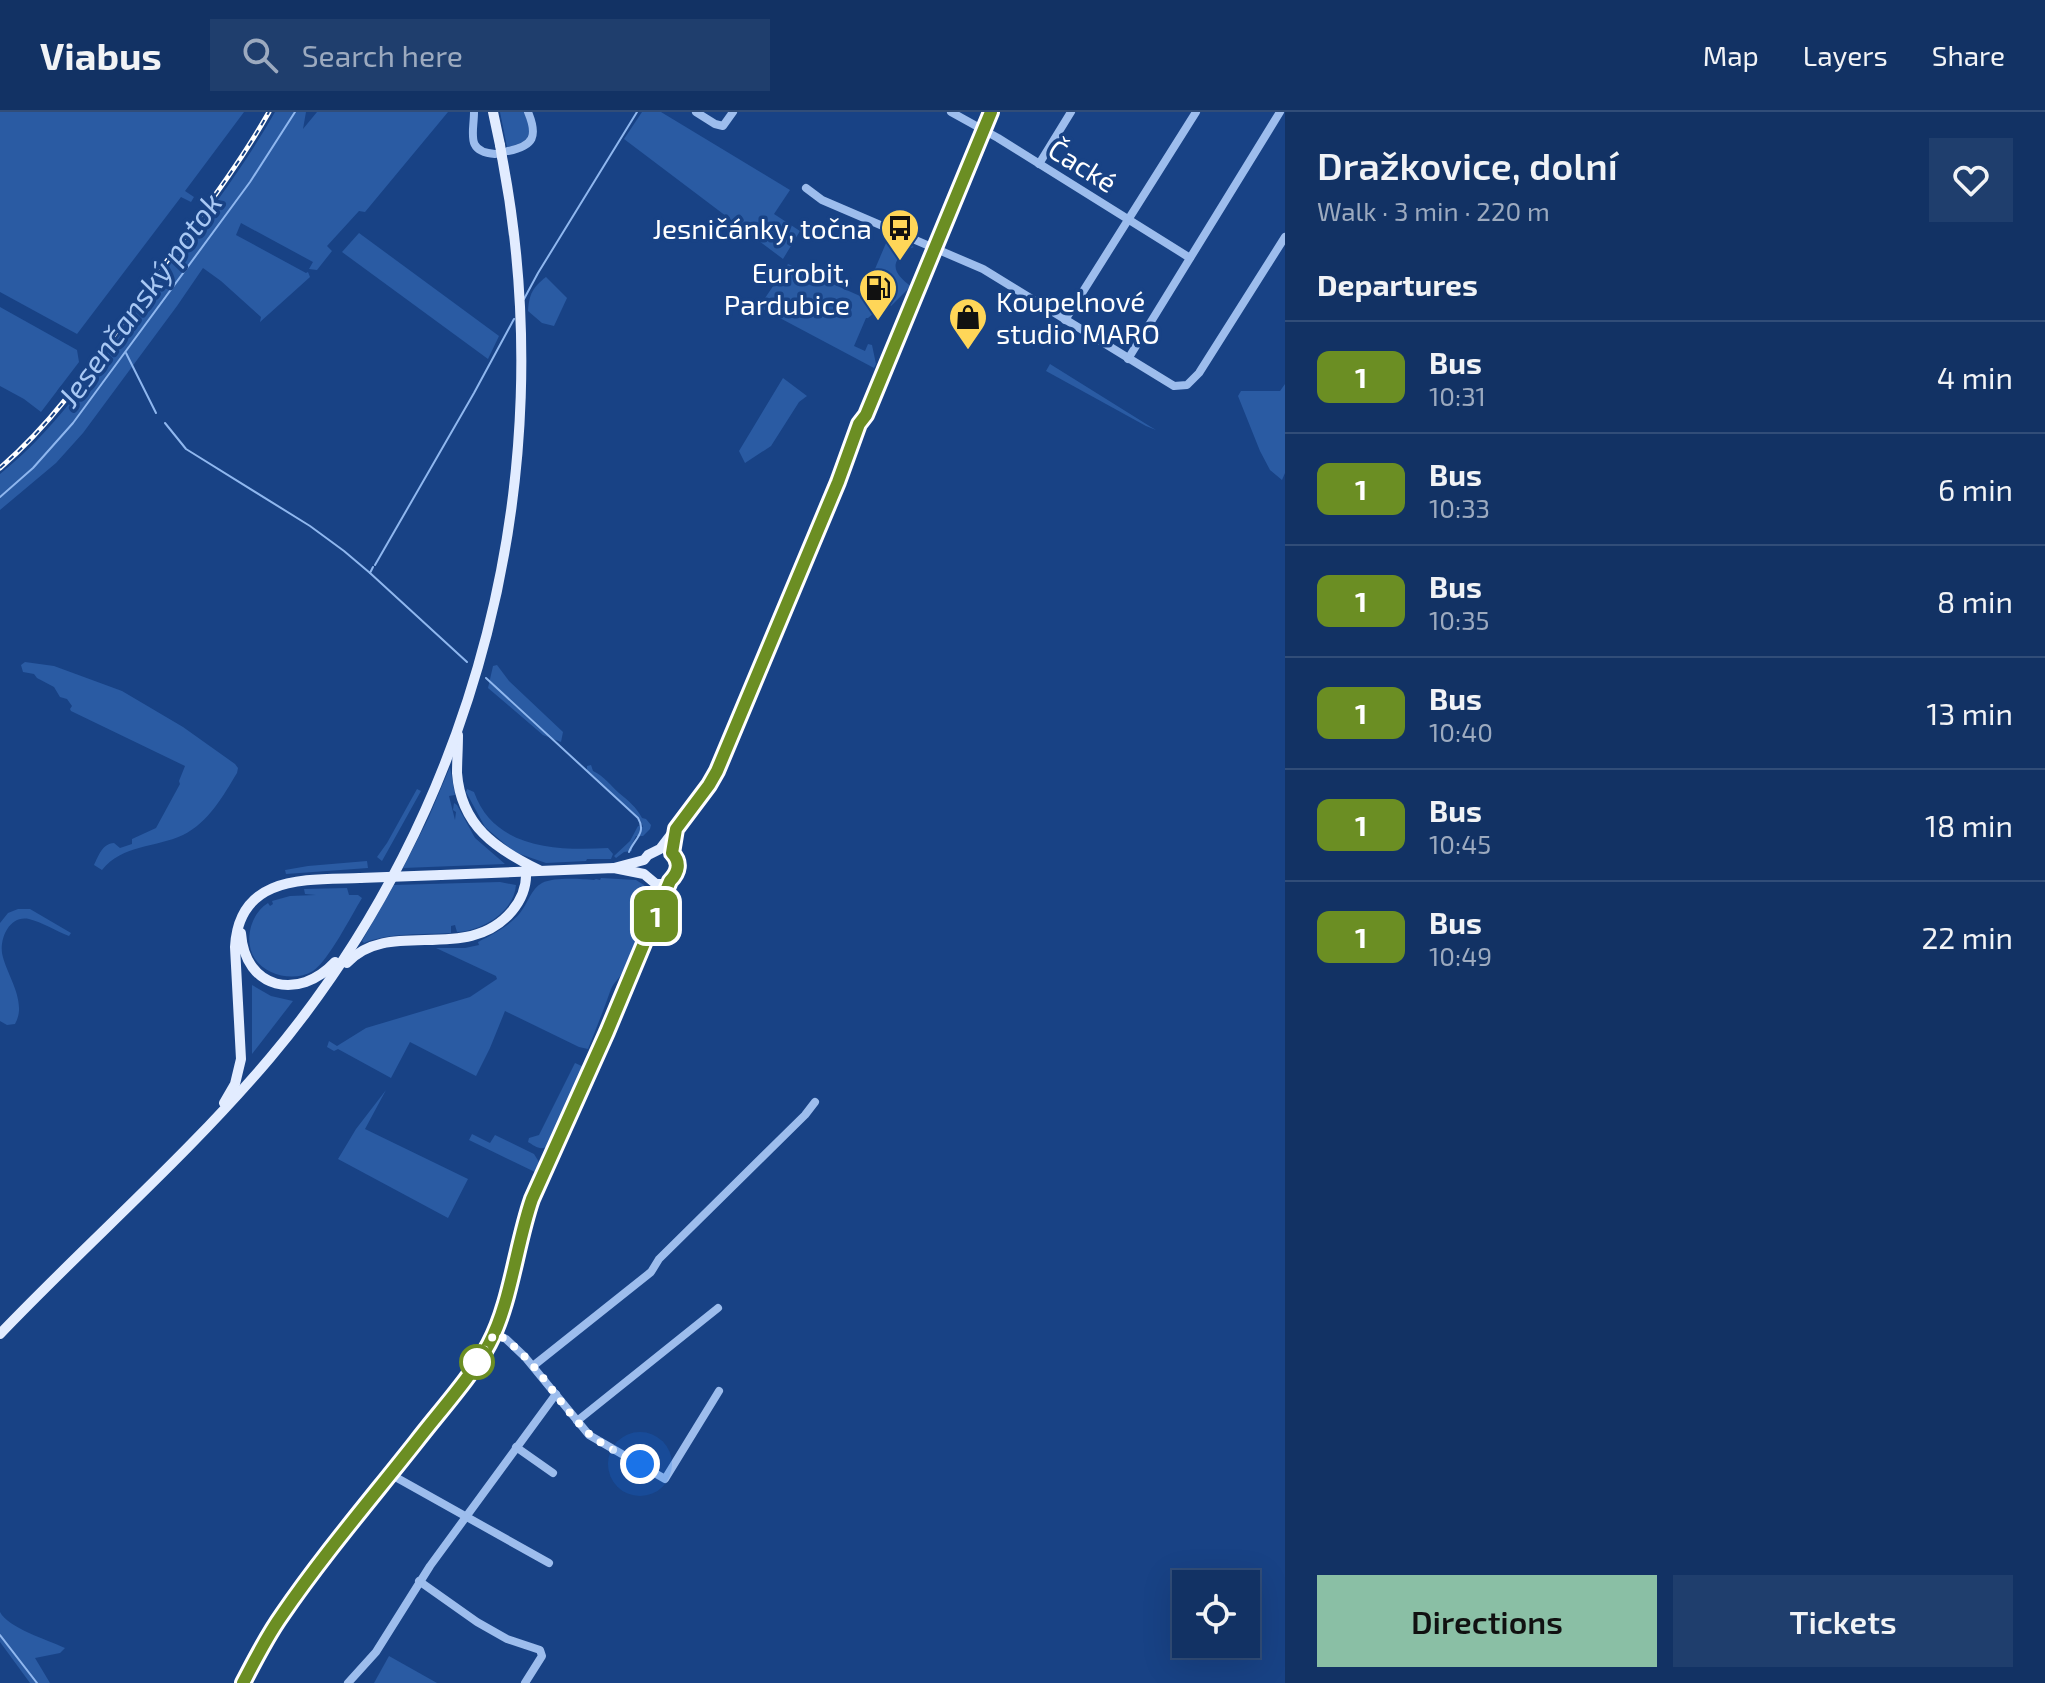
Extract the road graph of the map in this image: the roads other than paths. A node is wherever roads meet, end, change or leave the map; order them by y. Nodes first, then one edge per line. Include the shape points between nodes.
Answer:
1 (474, 112) edge
2 (493, 112) edge
3 (528, 112) edge
4 (696, 112) edge
5 (733, 112) edge
6 (951, 112) edge
7 (991, 112) edge
8 (1071, 112) edge
9 (1196, 112) edge
10 (1280, 112) edge
11 (984, 131) junction
12 (501, 152) junction
13 (1039, 164) junction
14 (806, 188) dead end
15 (1128, 220) junction
16 (1285, 237) edge
17 (935, 248) junction
18 (1190, 258) junction
19 (1065, 320) junction
20 (1128, 359) junction
21 (866, 415) junction
22 (838, 482) junction
23 (458, 727) junction
24 (676, 829) junction
25 (660, 849) junction
26 (672, 853) junction
27 (644, 860) junction
28 (614, 868) junction
29 (526, 871) junction
30 (540, 871) junction
31 (644, 874) junction
32 (670, 881) junction
33 (656, 884) junction
34 (659, 910) junction
35 (244, 916) junction
36 (355, 941) junction
37 (324, 988) junction
38 (815, 1102) dead end
39 (208, 1126) junction
40 (718, 1308) dead end
41 (495, 1333) junction
42 (0, 1334) edge
43 (533, 1366) junction
44 (719, 1391) dead end
45 (556, 1394) junction
46 (577, 1421) junction
47 (516, 1447) junction
48 (553, 1473) dead end
49 (390, 1474) junction
50 (464, 1517) junction
51 (549, 1563) dead end
52 (419, 1581) junction
53 (243, 1683) edge
54 (348, 1683) edge
55 (525, 1683) edge

1 - 12 street via 474,143 483,152
2 - 12 main road
3 - 12 street via 535,130 527,145
4 - 5 street via 723,126
6 - 11 street, Čacké
7 - 11 main road
8 - 13 street
9 - 15 street
10 - 18 street
11 - 13 street, Čacké
11 - 17 main road
12 - 23 main road via 520,294 521,417 509,532 489,627
13 - 15 street, Čacké
14 - 17 street via 822,200
15 - 18 street, Čacké
15 - 19 street
16 - 20 street via 1194,380 1174,386
17 - 19 street via 983,269
17 - 21 main road
18 - 20 street
19 - 20 street
21 - 22 main road
21 - 22 main road
22 - 24 main road via 717,771
23 - 30 main road via 459,786 470,815 501,850
23 - 36 main road via 417,827
24 - 25 main road
24 - 26 main road
25 - 26 main road
25 - 27 main road
26 - 32 main road via 678,869
27 - 28 main road
27 - 31 main road
28 - 30 main road
28 - 31 main road
29 - 30 main road
29 - 35 main road, bridge via 280,884 256,897
29 - 37 main road via 519,902 492,928 465,937 374,945 353,956
31 - 33 main road
32 - 33 main road
32 - 34 main road
33 - 34 main road
34 - 41 main road via 532,1199
35 - 36 main road via 241,935 248,960 278,984 314,980
35 - 39 main road via 235,947 240,1066 233,1088
36 - 37 main road
37 - 39 main road
38 - 43 street via 651,1272
39 - 42 main road
40 - 46 street
41 - 43 street
41 - 49 main road
43 - 45 street
44 - 46 street via 665,1479 589,1435
45 - 46 street
45 - 47 street
47 - 48 street
47 - 50 street
49 - 50 street
49 - 53 main road via 289,1605
50 - 51 street
50 - 52 street
52 - 54 street via 376,1652
52 - 55 street via 477,1622 540,1650 541,1660

